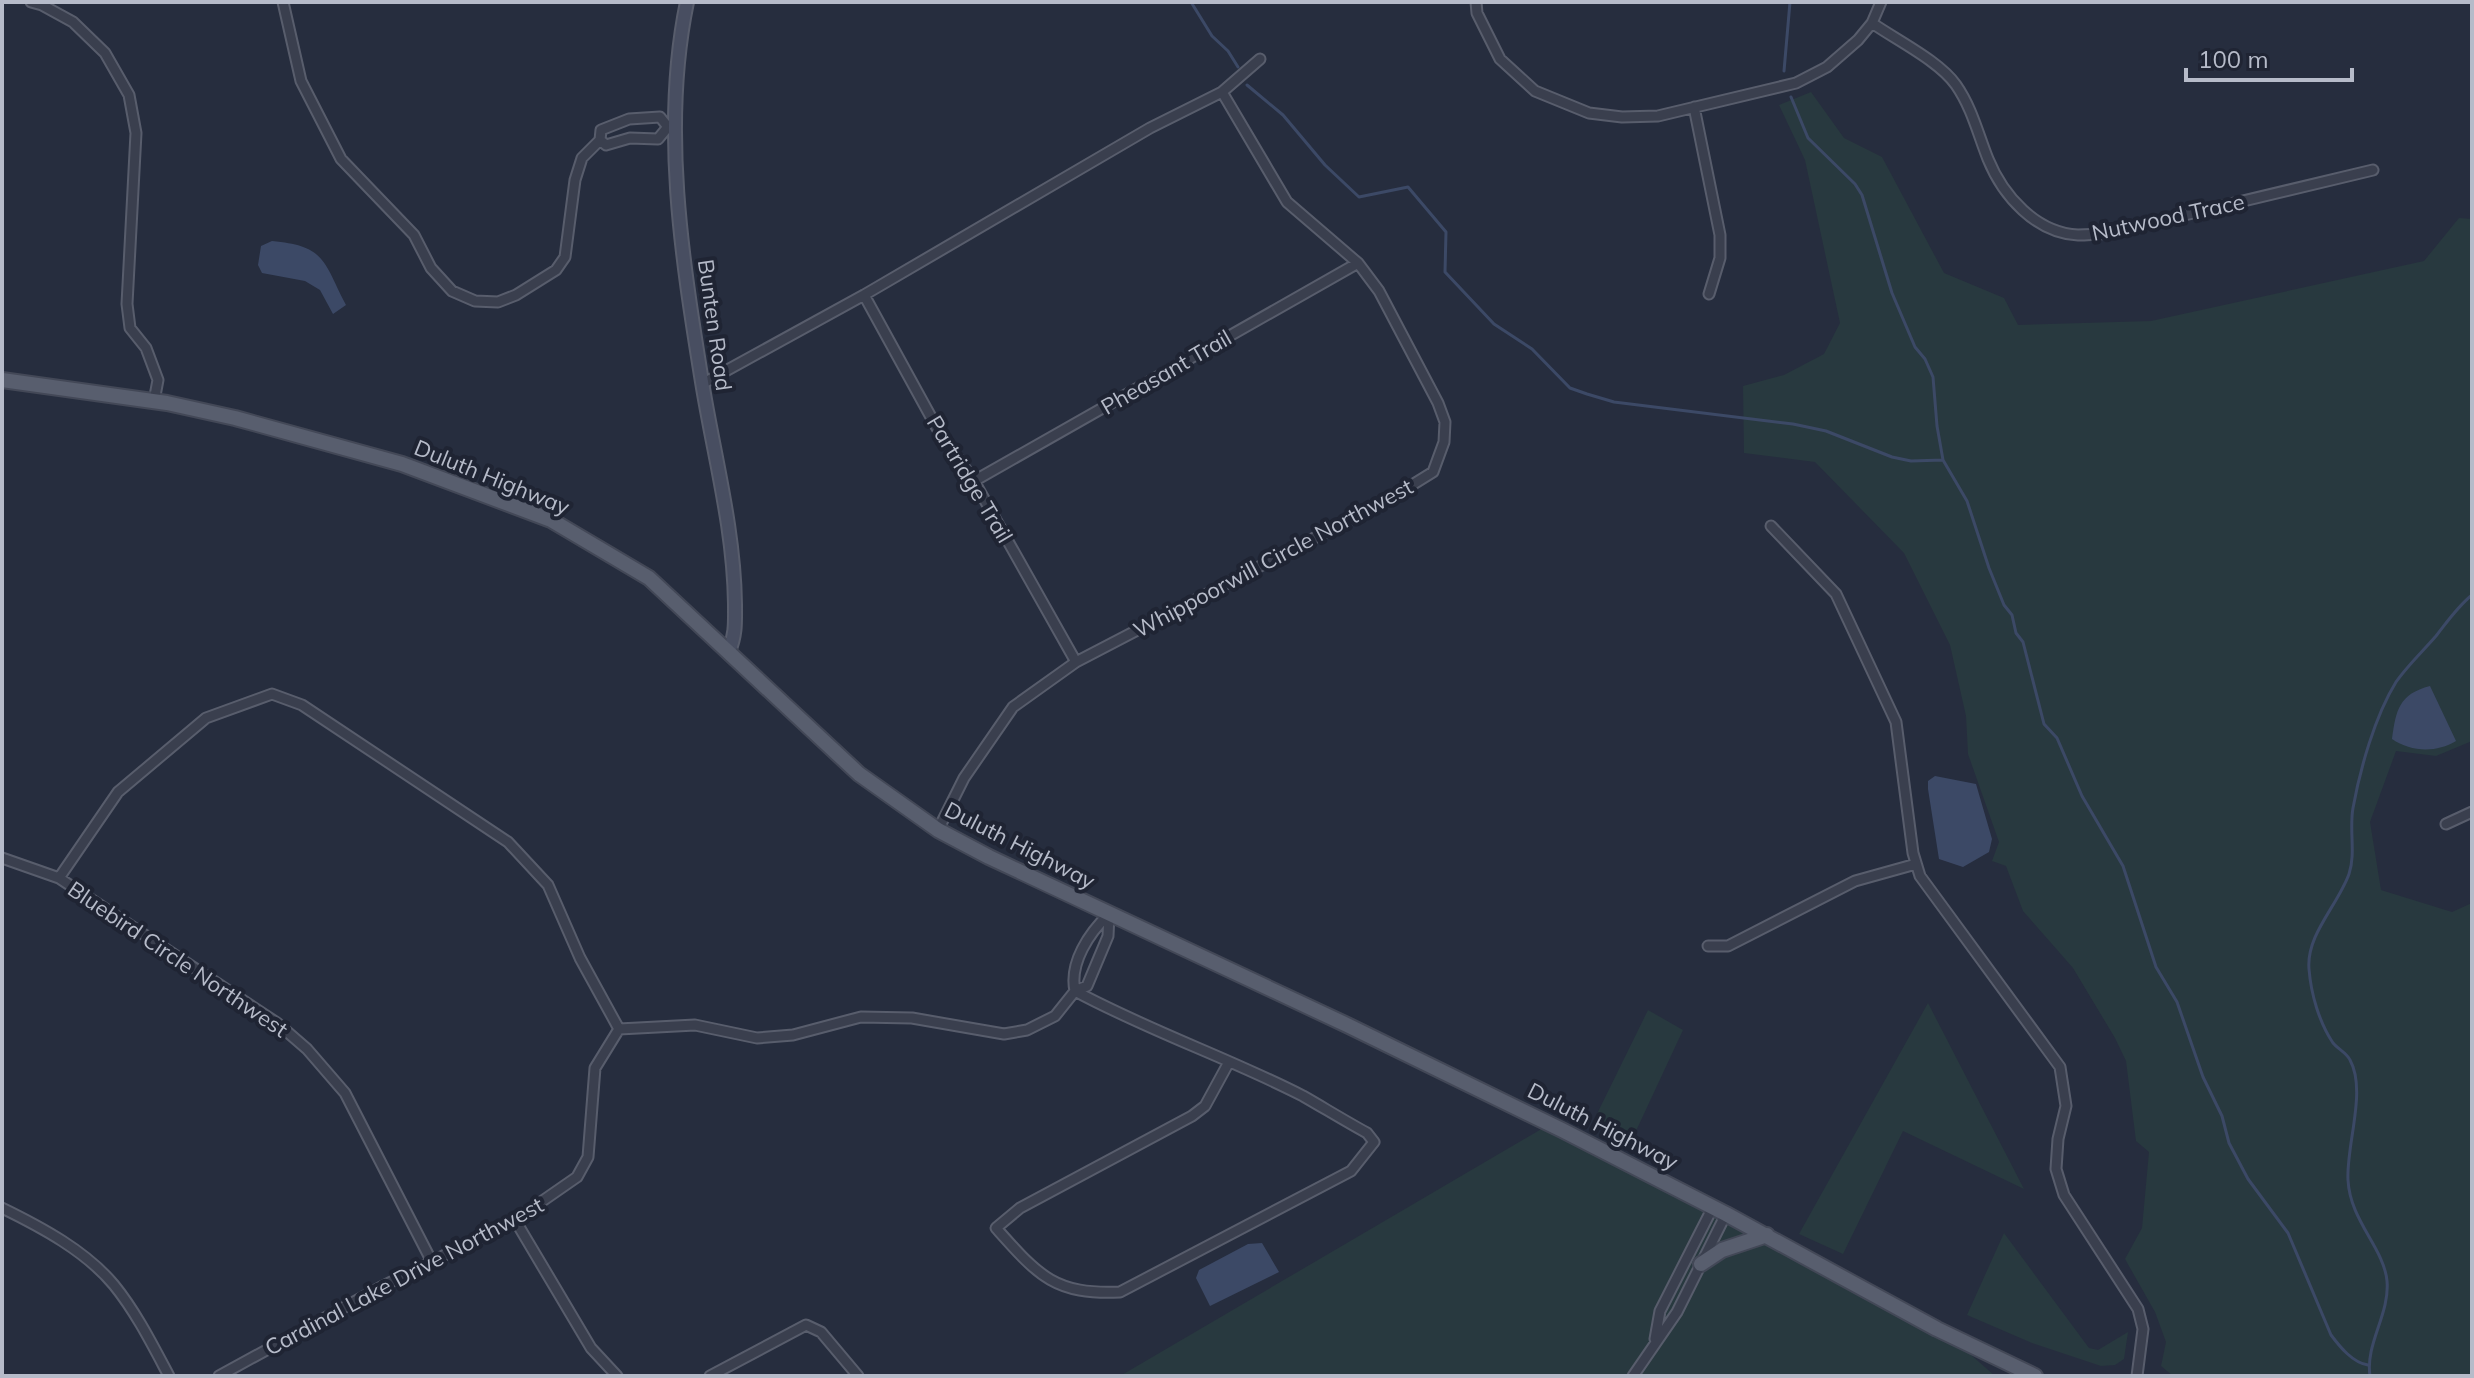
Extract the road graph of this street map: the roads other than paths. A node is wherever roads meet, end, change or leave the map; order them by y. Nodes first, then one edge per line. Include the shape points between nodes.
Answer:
1 (31, 2) edge
2 (283, 2) edge
3 (687, 2) edge
4 (1476, 2) edge
5 (1881, 2) edge
6 (1872, 23) junction
7 (1260, 59) dead end
8 (1222, 92) junction
9 (1694, 107) junction
10 (620, 123) junction
11 (672, 128) junction
12 (624, 139) junction
13 (600, 140) junction
14 (2373, 170) dead end
15 (1358, 263) junction
16 (1709, 294) dead end
17 (864, 295) junction
18 (2, 380) edge
19 (702, 384) junction
20 (154, 401) junction
21 (974, 481) junction
22 (1771, 526) dead end
23 (729, 651) junction
24 (1076, 662) junction
25 (2472, 812) edge
26 (2446, 824) dead end
27 (938, 830) junction
28 (2, 858) edge
29 (1916, 864) junction
30 (59, 878) junction
31 (1109, 914) junction
32 (1708, 946) dead end
33 (1075, 991) junction
34 (619, 1029) junction
35 (1229, 1062) junction
36 (2, 1208) edge
37 (1720, 1210) junction
38 (515, 1220) junction
39 (1767, 1235) junction
40 (432, 1262) junction
41 (1701, 1264) junction
42 (1655, 1342) junction
43 (169, 1376) edge
44 (219, 1376) edge
45 (617, 1376) edge
46 (710, 1376) edge
47 (858, 1376) edge
48 (1633, 1376) edge
49 (2035, 1376) edge
50 (2137, 1376) edge

1 - 20 street via 73,22 105,53 129,95 136,133 127,304 130,328 146,348 158,380
2 - 13 street via 301,81 341,159 414,235 431,268 452,291 475,301 498,302 556,270 565,257 582,158
3 - 11 street, Bunten Road
4 - 9 street via 1500,59 1535,91 1589,113 1622,117
5 - 6 street
6 - 9 street via 1827,67 1796,83
6 - 14 street, Nutwood Trace via 1955,83 2003,187 2024,213 2050,228 2076,235 2109,233
7 - 8 street
8 - 15 street, Whippoorwill Circle Northwest via 1287,202
8 - 17 street via 1150,128
9 - 16 street via 1720,235 1720,258
10 - 11 street via 660,117
10 - 12 street
10 - 13 street via 601,130
11 - 12 street via 658,139
11 - 19 street, Bunten Road
12 - 13 street via 606,145
15 - 21 street, Pheasant Trail
15 - 24 street, Whippoorwill Circle Northwest via 1394,317 1445,422 1433,472
17 - 19 street
17 - 21 street, Partridge Trail via 937,428
18 - 20 main road, Duluth Highway
19 - 23 street, Bunten Road via 734,569 735,638
20 - 23 main road, Duluth Highway via 363,452 551,520 649,578
21 - 24 street, Partridge Trail
22 - 29 street via 1836,594 1896,722
23 - 27 main road, Duluth Highway via 859,774
24 - 27 street, Whippoorwill Circle Northwest via 1013,707 964,778
25 - 26 street
27 - 31 main road, Duluth Highway
28 - 30 street
29 - 32 street via 1855,881 1728,946
29 - 50 street via 2060,1067 2066,1106 2056,1169 2064,1195 2138,1309 2143,1329
30 - 34 street, Bluebird Circle Northwest via 118,792 154,759 206,718 272,694 302,705 508,842 548,885
30 - 40 street, Bluebird Circle Northwest via 277,1023 307,1049 345,1093
31 - 33 street via 1092,930 1072,975
31 - 33 street via 1108,936 1087,986
31 - 37 main road, Duluth Highway
33 - 34 street via 1055,1016 1004,1034 912,1018 861,1017 793,1035 757,1038 695,1025
33 - 35 street
34 - 38 street, Cardinal Lake Drive Northwest via 595,1068 588,1157 577,1177
35 - 35 street via 1302,1096 1374,1142 1351,1171 1120,1292 1093,1293 1053,1284 996,1228 1020,1208 1192,1116 1205,1106
36 - 43 street via 96,1266 115,1286
37 - 39 main road, Duluth Highway
37 - 41 street
37 - 42 street via 1660,1311
38 - 40 street, Cardinal Lake Drive Northwest
38 - 45 street via 591,1348
39 - 41 main road via 1722,1250
39 - 49 main road, Duluth Highway
40 - 44 street, Cardinal Lake Drive Northwest
41 - 42 street
42 - 48 street
46 - 47 street via 806,1325 821,1332

